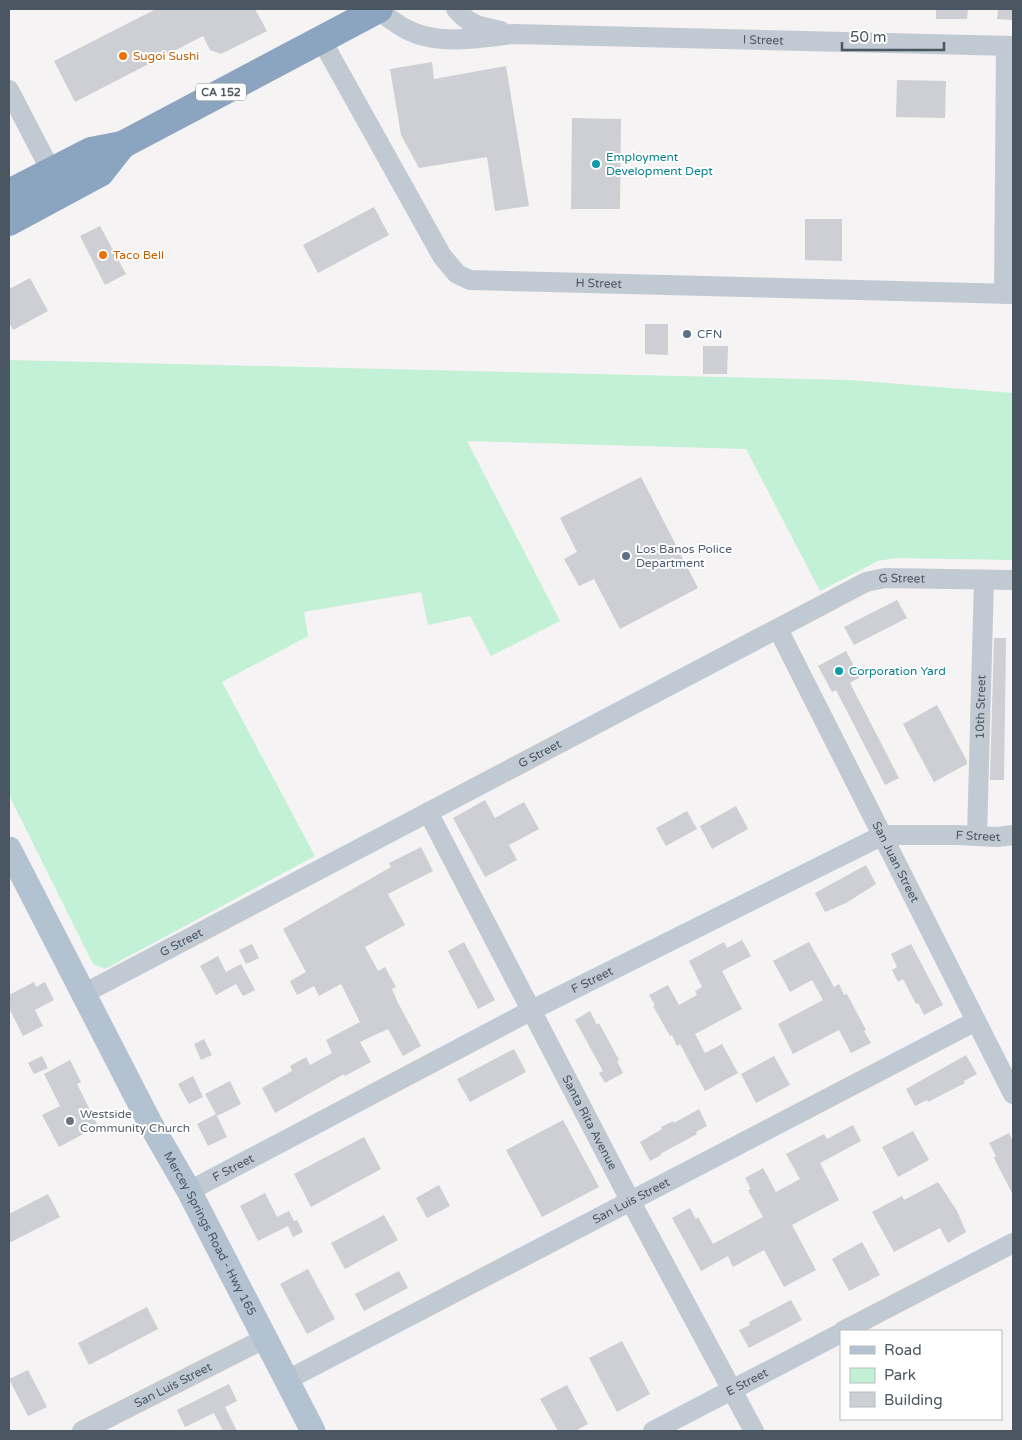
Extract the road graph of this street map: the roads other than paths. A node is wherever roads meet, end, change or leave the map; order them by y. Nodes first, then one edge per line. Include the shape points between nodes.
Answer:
1 (378, 9) edge
2 (456, 9) edge
3 (513, 34) junction
4 (321, 39) junction
5 (1009, 46) edge
6 (9, 90) edge
7 (122, 145) junction
8 (50, 171) junction
9 (9, 193) edge
10 (9, 209) edge
11 (9, 222) edge
12 (1009, 294) edge
13 (984, 580) junction
14 (1013, 580) edge
15 (778, 629) junction
16 (428, 812) junction
17 (882, 835) junction
18 (1013, 835) edge
19 (977, 836) junction
20 (9, 849) edge
21 (84, 994) junction
22 (532, 1010) junction
23 (976, 1021) junction
24 (1013, 1094) edge
25 (189, 1191) junction
26 (630, 1200) junction
27 (1013, 1243) edge
28 (846, 1330) edge
29 (840, 1333) edge
30 (266, 1338) junction
31 (287, 1380) junction
32 (732, 1389) junction
33 (82, 1431) edge
34 (313, 1431) edge
35 (652, 1431) edge
36 (754, 1431) edge

1 - 3 street, I Street via 420,35 466,40
1 - 4 highway, CA 152
2 - 3 street, I Street via 476,26
3 - 5 street, I Street
4 - 7 highway, CA 152
4 - 12 street, H Street via 442,256 457,274 470,280
5 - 12 street
6 - 8 street
7 - 8 highway, CA 152 via 91,151
7 - 11 highway, CA 152 via 100,173
8 - 9 highway, CA 152
8 - 10 highway via 47,185
13 - 14 street, G Street
13 - 15 street, G Street via 885,578 866,582
13 - 19 street, 10th Street
15 - 16 street, G Street
15 - 17 street, San Juan Street
16 - 21 street, G Street
16 - 22 street, Santa Rita Avenue
17 - 19 street, F Street
17 - 22 street, F Street
17 - 23 street, San Juan Street
18 - 19 street, F Street
20 - 21 main road, Mercey Springs Road - Hwy 165
21 - 25 main road, Mercey Springs Road - Hwy 165 via 150,1125
22 - 25 street, F Street
22 - 26 street, Santa Rita Avenue
23 - 24 street, San Juan Street
23 - 26 street, San Luis Street
25 - 30 main road, Mercey Springs Road - Hwy 165
26 - 31 street, San Luis Street
26 - 32 street, Santa Rita Avenue
27 - 28 street, E Street
29 - 32 street, E Street
30 - 31 main road, Mercey Springs Road - Hwy 165
30 - 33 street, San Luis Street
31 - 34 main road, Mercey Springs Road - Hwy 165
32 - 35 street, E Street
32 - 36 street, Santa Rita Avenue

